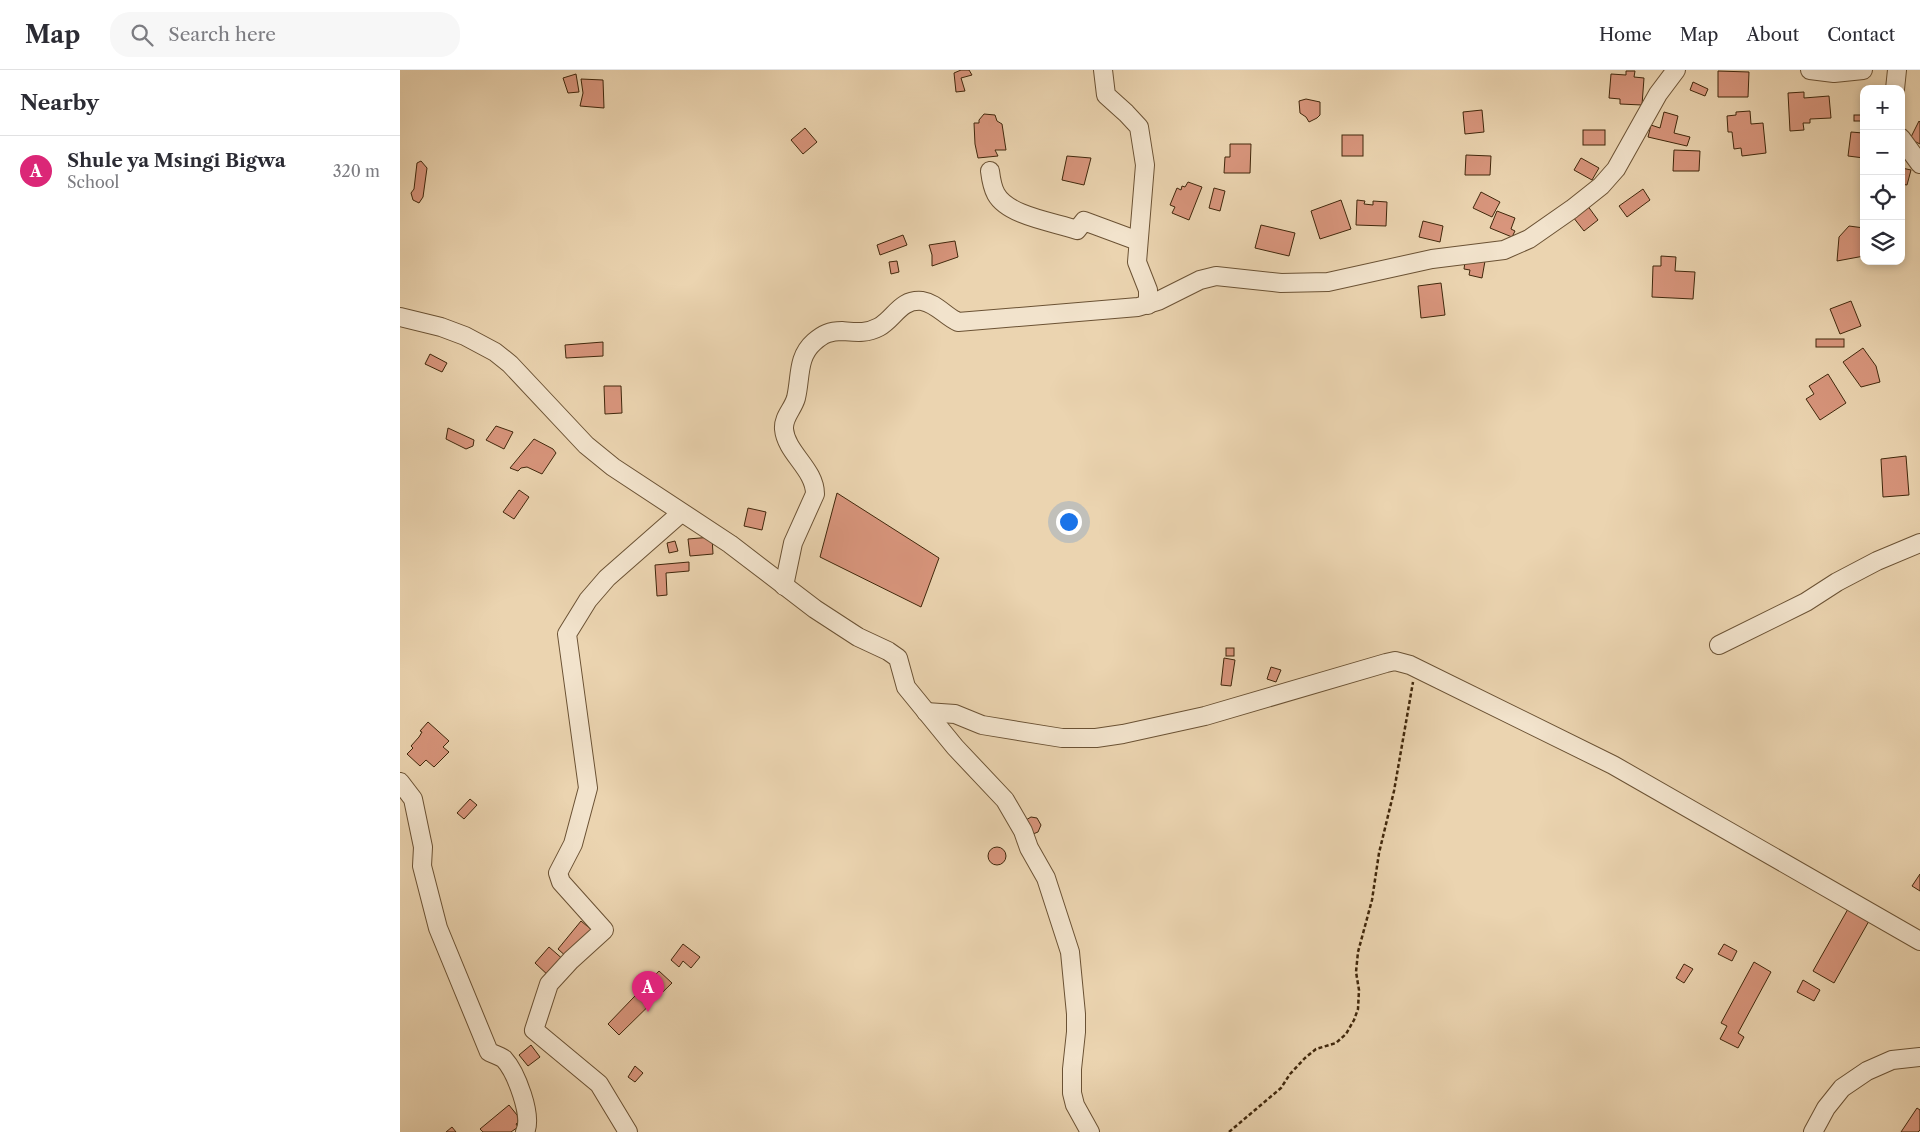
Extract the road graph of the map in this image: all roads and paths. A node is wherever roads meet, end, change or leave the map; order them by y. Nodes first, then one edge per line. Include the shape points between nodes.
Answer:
1 (1103, 70) edge
2 (1676, 70) edge
3 (1810, 70) edge
4 (1863, 70) edge
5 (1897, 70) edge
6 (1895, 85) edge
7 (1905, 143) edge
8 (1920, 164) edge
9 (990, 172) dead end
10 (1138, 241) junction
11 (1148, 304) junction
12 (400, 318) edge
13 (681, 513) junction
14 (1920, 543) edge
15 (784, 586) junction
16 (1719, 645) dead end
17 (1416, 668) junction
18 (926, 712) junction
19 (400, 782) edge
20 (1920, 941) edge
21 (1920, 1057) edge
22 (525, 1132) edge
23 (628, 1132) edge
24 (1090, 1132) edge
25 (1229, 1132) edge
26 (1813, 1132) edge

1 - 10 street via 1106,95 1139,127 1145,165
2 - 11 street via 1658,94 1612,175 1572,209 1516,246 1432,259 1328,282 1281,283 1216,276
3 - 4 street via 1834,73
5 - 6 street
7 - 8 street
9 - 10 street via 996,194 1016,211 1077,230 1084,221
10 - 11 street via 1137,262 1148,290
11 - 15 street via 1123,310 958,322 928,303 908,302 872,331 823,334 808,347 802,360 796,399 784,422 786,440 807,473 815,494 793,543
12 - 13 street via 441,327 495,352 586,445
13 - 15 street via 730,544
13 - 23 street via 608,578 588,600 567,634 588,788 573,844 558,873 561,882 604,930 549,984 534,1030 599,1084
14 - 16 street via 1877,561 1806,602
15 - 18 street via 858,637 898,658 906,687
17 - 18 street via 1392,661 1205,716 1096,738 1062,738 982,725 955,714
17 - 20 street via 1613,765
17 - 25 path via 1372,900 1358,952 1358,1009 1354,1020 1336,1043 1316,1049 1305,1058 1281,1088
18 - 24 street via 1005,800 1046,878 1070,952 1076,1023 1072,1093
19 - 22 street via 413,799 423,847 422,866 438,928 490,1052 503,1058 517,1080 528,1126
21 - 26 street via 1892,1060 1867,1071 1842,1088

